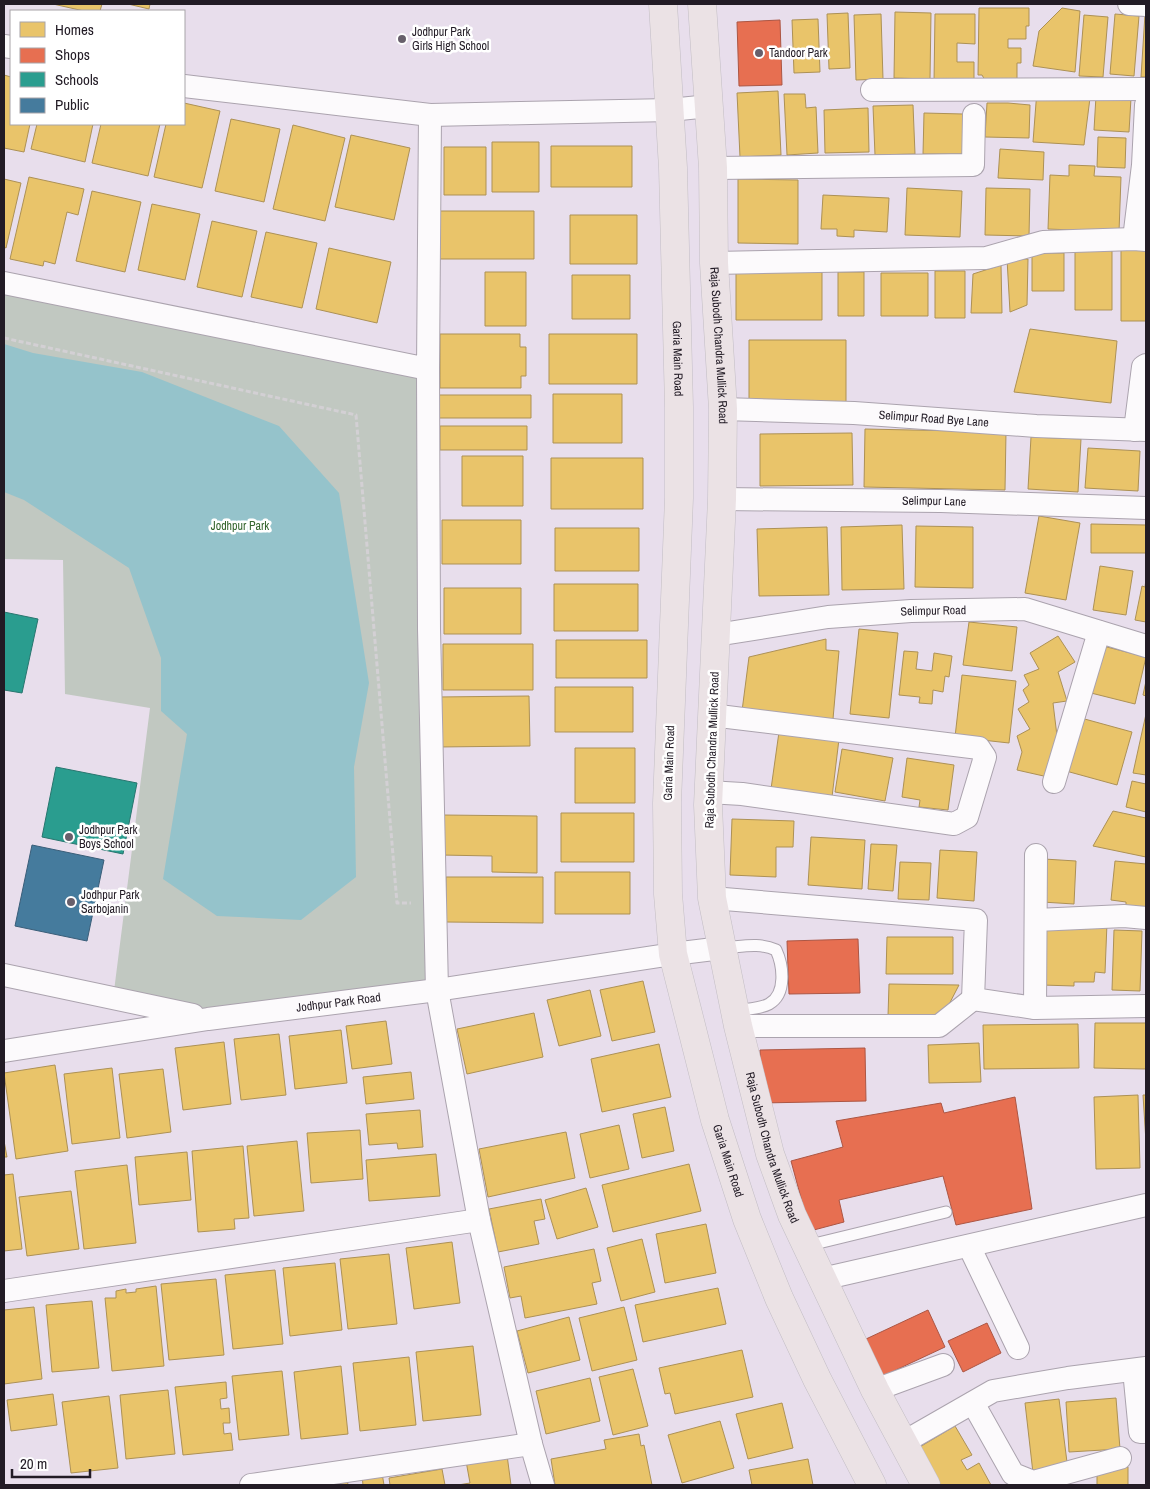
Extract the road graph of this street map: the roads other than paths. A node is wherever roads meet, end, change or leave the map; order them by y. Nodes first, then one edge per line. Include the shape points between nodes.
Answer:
1 (663, 4) edge
2 (702, 4) edge
3 (1129, 4) edge
4 (1146, 6) edge
5 (185, 86) edge
6 (1146, 89) edge
7 (872, 90) dead end
8 (1146, 105) edge
9 (709, 106) junction
10 (670, 110) junction
11 (430, 115) junction
12 (974, 115) dead end
13 (713, 168) junction
14 (1140, 240) edge
15 (714, 263) junction
16 (4, 282) edge
17 (1146, 365) edge
18 (428, 369) junction
19 (723, 409) junction
20 (1140, 430) edge
21 (722, 499) junction
22 (1146, 508) edge
23 (1099, 632) junction
24 (716, 635) junction
25 (1146, 646) edge
26 (711, 714) junction
27 (1054, 782) dead end
28 (708, 792) junction
29 (1036, 855) dead end
30 (712, 898) junction
31 (1146, 918) edge
32 (1036, 920) junction
33 (722, 948) junction
34 (673, 954) junction
35 (4, 975) edge
36 (437, 990) junction
37 (973, 999) junction
38 (1146, 1006) edge
39 (1035, 1008) junction
40 (208, 1018) junction
41 (736, 1018) junction
42 (4, 1051) edge
43 (1146, 1205) edge
44 (946, 1212) dead end
45 (479, 1220) junction
46 (806, 1246) junction
47 (969, 1246) junction
48 (822, 1279) junction
49 (4, 1291) edge
50 (1018, 1348) dead end
51 (943, 1365) dead end
52 (1140, 1369) edge
53 (876, 1390) junction
54 (973, 1402) junction
55 (1146, 1432) edge
56 (904, 1442) junction
57 (531, 1444) junction
58 (1120, 1458) dead end
59 (251, 1485) edge
60 (543, 1485) edge
61 (872, 1485) edge
62 (926, 1485) edge

1 - 10 main road, Garia Main Road
2 - 9 main road, Raja Subodh Chandra Mullick Road
3 - 4 street
5 - 11 street
6 - 7 street
8 - 14 street
9 - 10 street
9 - 13 main road, Raja Subodh Chandra Mullick Road
10 - 11 street
10 - 34 main road, Garia Main Road via 679,408 679,498 667,803 668,894
11 - 18 street
12 - 13 street via 973,165
13 - 15 main road, Raja Subodh Chandra Mullick Road
14 - 15 street via 1043,242 986,258
15 - 19 main road, Raja Subodh Chandra Mullick Road
16 - 18 street
17 - 20 street via 1143,368
18 - 36 street via 429,629
19 - 20 street, Selimpur Road Bye Lane via 854,413
19 - 21 main road, Raja Subodh Chandra Mullick Road
21 - 22 street, Selimpur Lane via 941,501
21 - 24 main road, Raja Subodh Chandra Mullick Road
23 - 24 street, Selimpur Road via 1025,609 912,611 828,617
23 - 25 street, Selimpur Road
23 - 27 street
24 - 26 main road, Raja Subodh Chandra Mullick Road
26 - 28 main road, Raja Subodh Chandra Mullick Road
26 - 28 street via 979,748 985,757 967,817 954,824
28 - 30 main road, Raja Subodh Chandra Mullick Road
29 - 32 street
30 - 33 main road, Raja Subodh Chandra Mullick Road
30 - 37 street via 976,920
31 - 32 street
32 - 39 street
33 - 34 street, Jodhpur Park Road
33 - 41 main road, Raja Subodh Chandra Mullick Road
33 - 41 lane via 768,946 776,950 780,959 782,979 774,1001
34 - 36 street, Jodhpur Park Road
34 - 61 main road, Garia Main Road via 715,1120 747,1219 817,1379
35 - 40 street
36 - 40 street, Jodhpur Park Road
36 - 45 street
37 - 39 street
37 - 41 street via 939,1026
38 - 39 street
40 - 42 street, Jodhpur Park Road
41 - 46 main road, Raja Subodh Chandra Mullick Road via 770,1154
43 - 47 street
44 - 46 lane
45 - 49 street
45 - 57 street
46 - 48 main road, Raja Subodh Chandra Mullick Road
47 - 48 street
47 - 50 street
48 - 53 main road, Raja Subodh Chandra Mullick Road
51 - 53 street
52 - 54 street via 992,1391
52 - 55 street via 1140,1432
53 - 56 main road, Raja Subodh Chandra Mullick Road
54 - 56 street
54 - 58 street via 1013,1474 1033,1482
56 - 62 main road, Raja Subodh Chandra Mullick Road
57 - 59 street
57 - 60 street

